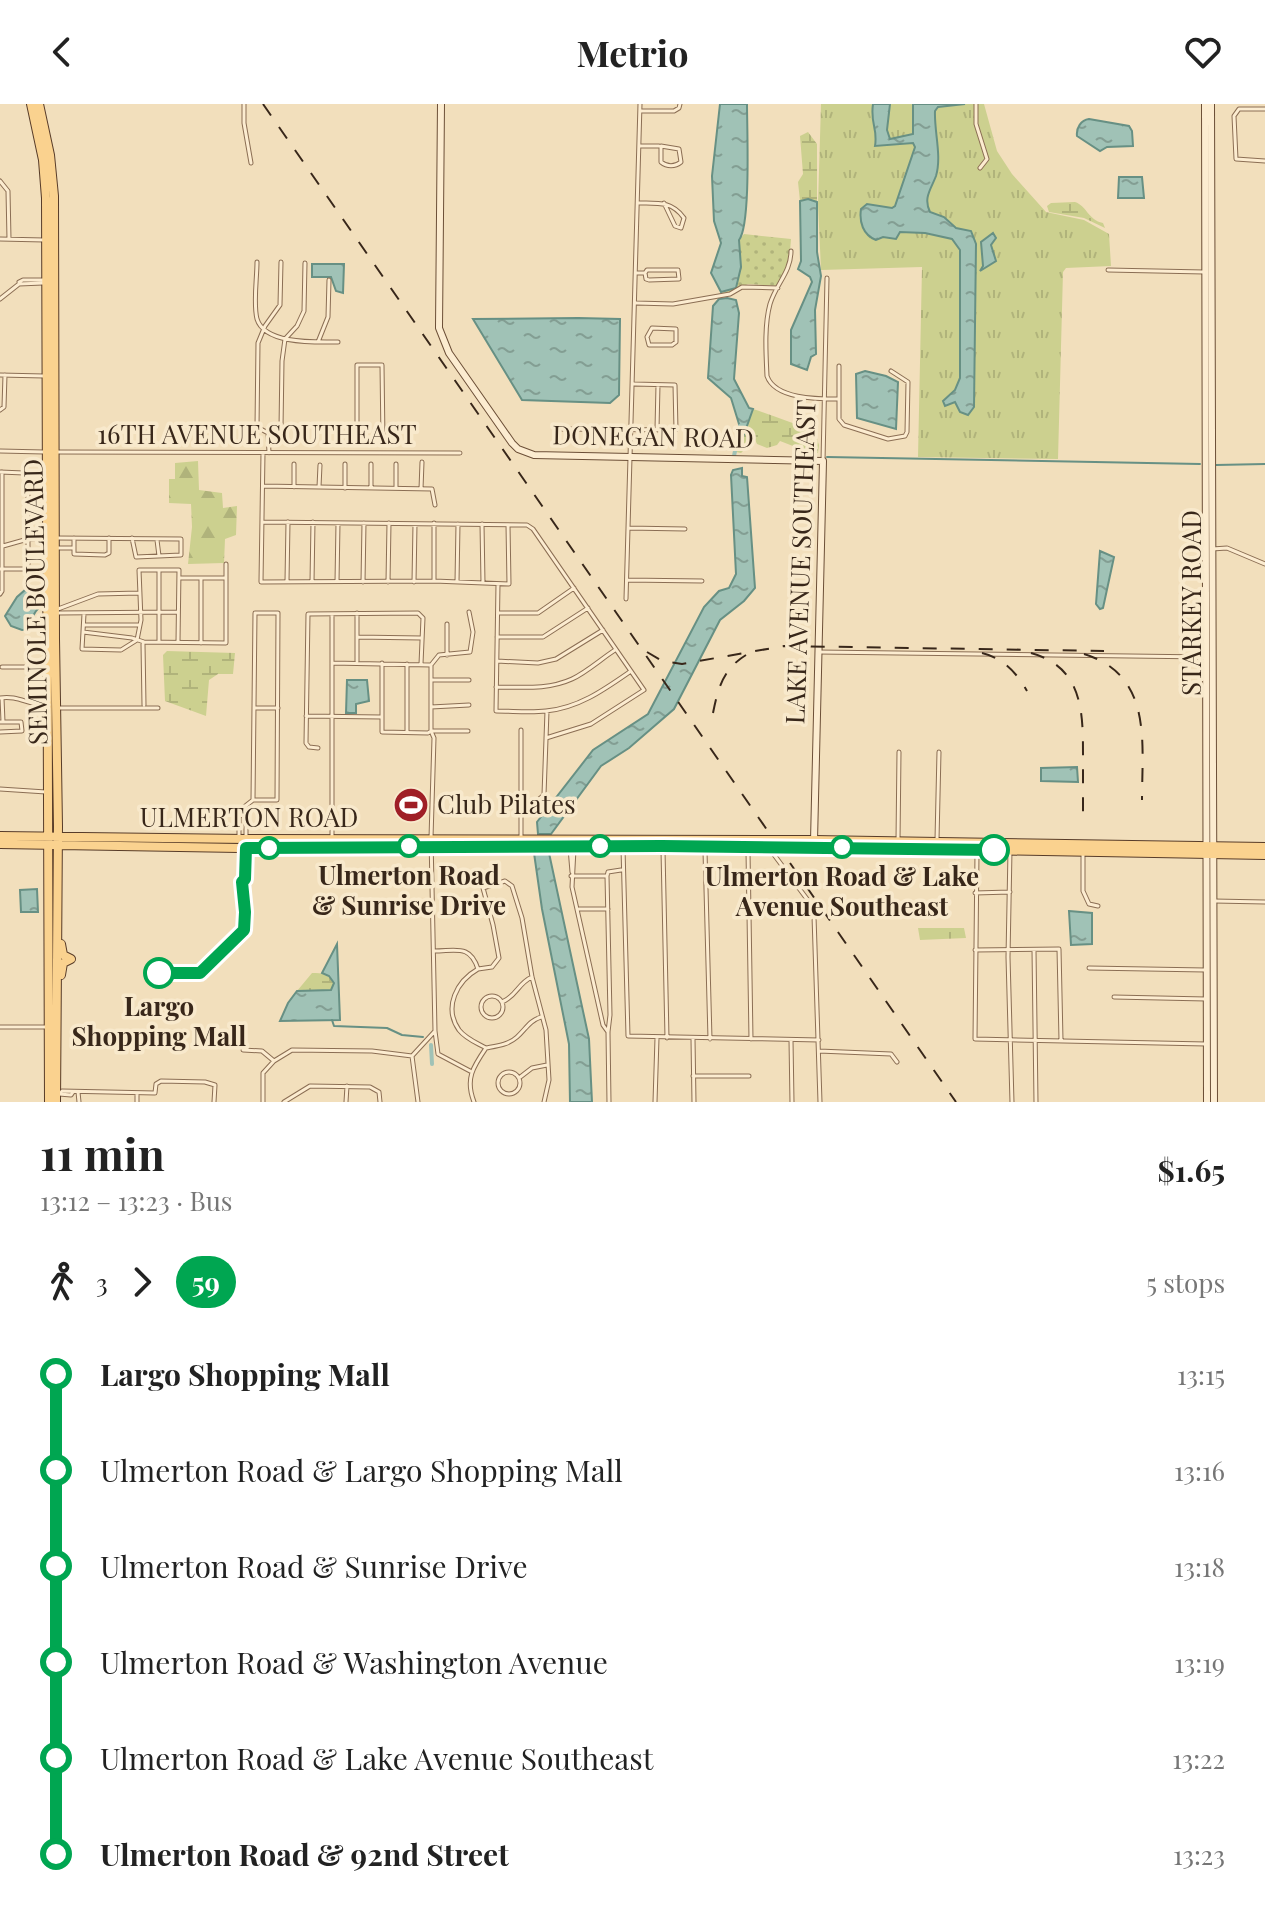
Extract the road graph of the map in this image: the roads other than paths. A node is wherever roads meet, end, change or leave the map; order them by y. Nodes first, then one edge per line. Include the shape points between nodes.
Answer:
1 (31, 104) edge
2 (39, 104) edge
3 (244, 104) edge
4 (441, 104) edge
5 (640, 104) edge
6 (680, 104) edge
7 (976, 104) edge
8 (1205, 104) edge
9 (1211, 104) edge
10 (1265, 109) edge
11 (640, 111) junction
12 (639, 146) junction
13 (661, 146) junction
14 (1265, 161) edge
15 (251, 163) dead end
16 (980, 168) dead end
17 (2, 182) edge
18 (638, 203) junction
19 (664, 203) junction
20 (0, 239) edge
21 (9, 239) junction
22 (51, 240) junction
23 (791, 251) dead end
24 (257, 262) dead end
25 (281, 262) dead end
26 (305, 263) dead end
27 (1108, 270) dead end
28 (1208, 272) junction
29 (636, 273) junction
30 (645, 273) junction
31 (827, 278) dead end
32 (329, 280) dead end
33 (51, 282) junction
34 (778, 288) junction
35 (0, 299) edge
36 (636, 303) junction
37 (263, 329) junction
38 (634, 336) junction
39 (647, 337) junction
40 (285, 339) junction
41 (318, 342) junction
42 (338, 342) dead end
43 (839, 366) dead end
44 (891, 371) dead end
45 (2, 375) edge
46 (50, 376) junction
47 (634, 384) junction
48 (658, 385) junction
49 (825, 399) junction
50 (838, 399) junction
51 (2, 409) edge
52 (562, 429) dead end
53 (633, 430) junction
54 (657, 430) junction
55 (268, 433) junction
56 (357, 440) junction
57 (374, 441) junction
58 (0, 451) edge
59 (51, 452) junction
60 (266, 453) junction
61 (357, 453) junction
62 (374, 453) junction
63 (460, 453) dead end
64 (632, 457) junction
65 (823, 461) junction
66 (422, 462) dead end
67 (294, 464) dead end
68 (345, 464) dead end
69 (371, 464) dead end
70 (396, 464) dead end
71 (320, 465) dead end
72 (1, 472) edge
73 (263, 486) junction
74 (294, 487) junction
75 (319, 487) junction
76 (345, 488) junction
77 (371, 488) junction
78 (396, 488) junction
79 (421, 489) junction
80 (1, 498) edge
81 (435, 505) dead end
82 (262, 522) junction
83 (288, 522) junction
84 (313, 522) junction
85 (1, 523) edge
86 (338, 523) junction
87 (364, 523) junction
88 (389, 523) junction
89 (434, 523) junction
90 (415, 524) junction
91 (458, 524) junction
92 (482, 524) junction
93 (508, 525) junction
94 (628, 528) junction
95 (685, 529) dead end
96 (51, 538) junction
97 (74, 538) junction
98 (109, 538) junction
99 (132, 538) junction
100 (28, 539) junction
101 (157, 539) junction
102 (3, 546) junction
103 (55, 548) junction
104 (74, 548) junction
105 (1212, 549) junction
106 (159, 556) junction
107 (226, 564) dead end
108 (1265, 564) edge
109 (1, 569) edge
110 (159, 570) junction
111 (179, 578) junction
112 (201, 578) junction
113 (226, 578) junction
114 (627, 580) junction
115 (287, 581) junction
116 (434, 581) junction
117 (702, 581) dead end
118 (312, 582) junction
119 (337, 582) junction
120 (363, 582) junction
121 (388, 582) junction
122 (414, 582) junction
123 (457, 582) junction
124 (483, 583) junction
125 (498, 583) junction
126 (574, 588) junction
127 (139, 593) junction
128 (0, 594) edge
129 (626, 599) dead end
130 (588, 608) junction
131 (159, 611) junction
132 (140, 612) junction
133 (178, 612) junction
134 (469, 612) dead end
135 (332, 613) junction
136 (357, 613) junction
137 (498, 613) junction
138 (51, 614) junction
139 (84, 614) junction
140 (447, 624) dead end
141 (84, 625) junction
142 (141, 625) junction
143 (603, 630) junction
144 (83, 632) junction
145 (357, 637) junction
146 (497, 637) junction
147 (422, 638) junction
148 (137, 640) junction
149 (159, 642) junction
150 (178, 642) junction
151 (201, 643) junction
152 (616, 650) junction
153 (818, 652) junction
154 (447, 655) junction
155 (1210, 657) junction
156 (497, 661) junction
157 (332, 663) junction
158 (357, 663) junction
159 (382, 663) junction
160 (407, 664) junction
161 (421, 664) junction
162 (431, 665) junction
163 (2, 667) dead end
164 (49, 667) junction
165 (631, 671) junction
166 (431, 680) junction
167 (469, 680) dead end
168 (56, 684) junction
169 (496, 687) junction
170 (1, 698) edge
171 (144, 705) dead end
172 (469, 705) dead end
173 (53, 706) junction
174 (431, 707) junction
175 (158, 708) dead end
176 (254, 708) junction
177 (278, 708) junction
178 (547, 711) junction
179 (306, 716) junction
180 (331, 716) junction
181 (381, 717) junction
182 (1, 722) edge
183 (521, 730) dead end
184 (431, 731) junction
185 (468, 731) dead end
186 (0, 732) edge
187 (407, 733) junction
188 (546, 738) junction
189 (318, 748) dead end
190 (899, 752) dead end
191 (939, 752) dead end
192 (0, 789) edge
193 (50, 792) junction
194 (253, 800) junction
195 (522, 801) junction
196 (0, 836) edge
197 (521, 838) junction
198 (332, 839) junction
199 (54, 841) junction
200 (898, 841) junction
201 (937, 841) junction
202 (431, 842) junction
203 (663, 842) junction
204 (751, 843) junction
205 (814, 843) junction
206 (1023, 843) junction
207 (0, 844) edge
208 (243, 844) junction
209 (572, 846) junction
210 (623, 846) junction
211 (705, 846) junction
212 (768, 847) junction
213 (1265, 847) edge
214 (882, 848) junction
215 (1083, 848) junction
216 (977, 850) junction
217 (1010, 850) junction
218 (1210, 850) junction
219 (1265, 855) edge
220 (622, 870) junction
221 (572, 874) junction
222 (607, 876) junction
223 (1010, 892) junction
224 (975, 893) junction
225 (1214, 901) junction
226 (1265, 902) edge
227 (1098, 906) dead end
228 (57, 907) junction
229 (578, 909) junction
230 (608, 909) junction
231 (49, 924) junction
232 (1206, 942) junction
233 (1034, 949) junction
234 (975, 950) junction
235 (1010, 950) junction
236 (434, 951) junction
237 (1214, 952) junction
238 (57, 963) junction
239 (1089, 968) dead end
240 (478, 969) junction
241 (1206, 970) junction
242 (532, 977) junction
243 (1114, 997) dead end
244 (1206, 999) junction
245 (502, 1002) junction
246 (57, 1006) junction
247 (541, 1017) junction
248 (53, 1026) junction
249 (0, 1027) edge
250 (435, 1031) junction
251 (608, 1032) junction
252 (1213, 1037) junction
253 (657, 1038) junction
254 (667, 1038) junction
255 (693, 1039) junction
256 (710, 1039) junction
257 (751, 1039) junction
258 (791, 1040) junction
259 (819, 1040) junction
260 (1011, 1040) junction
261 (1035, 1040) junction
262 (1061, 1040) junction
263 (1207, 1044) junction
264 (486, 1048) junction
265 (243, 1050) dead end
266 (819, 1051) junction
267 (412, 1056) junction
268 (274, 1061) junction
269 (897, 1062) dead end
270 (547, 1065) junction
271 (470, 1071) junction
272 (1213, 1071) junction
273 (693, 1076) junction
274 (749, 1076) dead end
275 (519, 1078) junction
276 (347, 1086) junction
277 (462, 1087) dead end
278 (469, 1087) junction
279 (72, 1093) junction
280 (137, 1093) junction
281 (58, 1096) edge
282 (291, 1100) edge
283 (473, 1101) edge
284 (49, 1102) edge
285 (79, 1102) edge
286 (137, 1102) edge
287 (214, 1102) edge
288 (263, 1102) edge
289 (284, 1102) edge
290 (346, 1102) edge
291 (380, 1102) edge
292 (418, 1102) edge
293 (467, 1102) edge
294 (544, 1102) edge
295 (609, 1102) edge
296 (655, 1102) edge
297 (694, 1102) edge
298 (792, 1102) edge
299 (820, 1102) edge
300 (1012, 1102) edge
301 (1036, 1102) edge
302 (1207, 1102) edge
303 (1214, 1102) edge

1 - 22 main road, SEMINOLE BOULEVARD
2 - 22 main road, SEMINOLE BOULEVARD via 52,173
3 - 15 street
4 - 64 main road, DONEGAN ROAD via 438,317 449,353 518,449 534,455
5 - 11 street
6 - 11 street via 674,111
7 - 16 street via 987,159
8 - 28 main road, STARKEY ROAD
9 - 28 main road, STARKEY ROAD
10 - 14 street via 1236,112 1236,159
11 - 12 street
12 - 13 street
12 - 18 street
13 - 13 street via 664,165 681,162 679,149
17 - 21 street via 8,191
18 - 19 street
18 - 29 street
19 - 19 street via 677,228 681,228 683,217
20 - 21 street
21 - 22 street
22 - 33 main road, SEMINOLE BOULEVARD
23 - 34 street via 791,264
24 - 37 street via 257,317
25 - 37 street via 280,305
26 - 40 street via 304,311
27 - 28 street
28 - 105 main road, STARKEY ROAD
28 - 155 main road, STARKEY ROAD
29 - 30 street
29 - 36 street
30 - 30 street via 649,280 679,279 678,270
31 - 49 street, LAKE AVENUE SOUTHEAST
32 - 41 street via 329,308
33 - 35 street via 23,280
33 - 46 main road, SEMINOLE BOULEVARD
34 - 36 street via 742,287 683,303
34 - 49 street via 768,315 769,382 779,390
36 - 38 street
37 - 40 street
37 - 55 street via 258,343 257,427
38 - 39 street
38 - 47 street
39 - 39 street via 649,345 672,345 676,329 652,328
40 - 41 street
40 - 55 street via 281,428
41 - 42 street
43 - 50 street
44 - 50 street via 908,382 907,432 902,438 888,439 844,425
45 - 46 street
45 - 51 street
46 - 59 main road, SEMINOLE BOULEVARD
47 - 48 street
47 - 53 street
48 - 54 street
48 - 54 street via 675,385 676,430
49 - 50 street
49 - 65 street, LAKE AVENUE SOUTHEAST
52 - 53 street
53 - 54 street
53 - 64 street
55 - 60 street
56 - 57 street
56 - 57 street via 357,365 382,365 383,441
56 - 61 street
57 - 62 street
58 - 59 street, 16TH AVENUE SOUTHEAST
59 - 60 street, 16TH AVENUE SOUTHEAST
59 - 96 main road, SEMINOLE BOULEVARD
60 - 61 street, 16TH AVENUE SOUTHEAST
60 - 73 street
61 - 62 street, 16TH AVENUE SOUTHEAST
62 - 63 street, 16TH AVENUE SOUTHEAST
64 - 65 main road, DONEGAN ROAD
64 - 94 street
65 - 153 main road, LAKE AVENUE SOUTHEAST
66 - 79 street
67 - 74 street
68 - 76 street
69 - 77 street
70 - 78 street
71 - 75 street
72 - 80 street
72 - 100 street via 28,475
73 - 74 street
73 - 82 street
74 - 75 street
75 - 76 street
76 - 77 street
77 - 78 street
78 - 79 street
79 - 81 street via 432,489
80 - 85 street
82 - 83 street
82 - 115 street via 261,582
83 - 84 street
83 - 115 street
84 - 86 street
84 - 118 street
85 - 102 street
86 - 87 street
86 - 119 street
87 - 88 street
87 - 120 street
88 - 90 street
88 - 121 street
89 - 90 street
89 - 91 street
89 - 116 street
90 - 122 street
91 - 92 street
91 - 123 street
92 - 93 street
92 - 124 street
93 - 125 street via 509,584
93 - 126 street via 533,529
94 - 95 street
94 - 114 street
96 - 97 street
96 - 100 street
96 - 103 main road, SEMINOLE BOULEVARD
96 - 138 main road, SEMINOLE BOULEVARD
97 - 98 street
97 - 104 street
98 - 99 street
98 - 104 street via 105,555 74,554
99 - 101 street
99 - 106 street via 136,557
100 - 102 street
100 - 109 street via 27,567
101 - 106 street
101 - 106 street via 181,539 181,555
102 - 109 street
103 - 104 street
103 - 138 main road, SEMINOLE BOULEVARD
105 - 108 street via 1227,548
105 - 155 main road, STARKEY ROAD
107 - 113 street
109 - 128 street
110 - 111 street via 179,570
110 - 127 street via 140,570
110 - 131 street
111 - 112 street
111 - 133 street
112 - 113 street
112 - 151 street
113 - 151 street via 226,643
114 - 117 street
114 - 129 street
115 - 118 street
116 - 122 street
116 - 123 street
118 - 119 street
119 - 120 street
120 - 121 street
121 - 122 street
123 - 124 street
124 - 125 street
125 - 137 street
126 - 130 street
126 - 137 street via 538,613
127 - 132 street
127 - 138 street via 98,594
130 - 143 street
130 - 146 street via 543,637
131 - 132 street
131 - 133 street
131 - 149 street
132 - 139 street
132 - 142 street
133 - 150 street
134 - 154 street via 470,652
135 - 136 street
135 - 157 street
135 - 179 street via 307,616
136 - 145 street
136 - 147 street via 418,613 423,618
137 - 146 street
138 - 139 street
138 - 164 main road, SEMINOLE BOULEVARD
138 - 168 main road, SEMINOLE BOULEVARD
139 - 141 street
140 - 154 street
141 - 142 street
141 - 144 street
142 - 148 street
143 - 152 street
143 - 156 street via 556,659
144 - 148 street
144 - 148 street via 82,649 124,649
145 - 147 street
145 - 158 street
146 - 156 street
147 - 161 street
148 - 149 street
148 - 171 street via 144,644
149 - 150 street
150 - 151 street
152 - 165 street
152 - 169 street via 556,684
153 - 155 street
153 - 205 main road, LAKE AVENUE SOUTHEAST
154 - 162 street via 439,655
155 - 218 main road, STARKEY ROAD
156 - 169 street
157 - 158 street
157 - 180 street
158 - 159 street
159 - 160 street
159 - 181 street
160 - 161 street
160 - 187 street
161 - 162 street
162 - 166 street
163 - 164 street
164 - 168 main road
164 - 173 main road, SEMINOLE BOULEVARD
165 - 178 street via 582,701
165 - 188 street via 644,690 591,724
166 - 167 street
166 - 174 street
168 - 173 main road, SEMINOLE BOULEVARD
169 - 178 street via 496,711
170 - 173 street
170 - 182 street
172 - 174 street
173 - 175 street
173 - 193 main road, SEMINOLE BOULEVARD
173 - 199 main road, SEMINOLE BOULEVARD
174 - 184 street
176 - 177 street
176 - 177 street via 255,613 278,613
176 - 194 street
177 - 194 street via 277,800
178 - 188 street
179 - 180 street
179 - 189 street via 306,743
180 - 181 street
180 - 198 street
181 - 187 street via 382,732
182 - 186 street via 21,722 22,731
183 - 195 street
184 - 185 street
184 - 187 street
184 - 202 street
188 - 195 street via 544,795
190 - 200 street
191 - 201 street
192 - 193 street
193 - 199 main road, SEMINOLE BOULEVARD
194 - 208 street via 241,809
195 - 197 street
196 - 199 main road, ULMERTON ROAD
197 - 202 main road, ULMERTON ROAD
197 - 203 main road, ULMERTON ROAD
198 - 202 main road, ULMERTON ROAD
198 - 208 main road, ULMERTON ROAD
199 - 207 main road, ULMERTON ROAD
199 - 208 main road, ULMERTON ROAD
199 - 228 main road, SEMINOLE BOULEVARD
199 - 231 main road, SEMINOLE BOULEVARD
200 - 201 main road, ULMERTON ROAD
200 - 205 main road, ULMERTON ROAD
201 - 206 main road, ULMERTON ROAD
201 - 214 main road
202 - 208 main road, ULMERTON ROAD
202 - 209 main road, ULMERTON ROAD
202 - 236 street
203 - 204 main road, ULMERTON ROAD
203 - 210 main road, ULMERTON ROAD
203 - 211 main road, ULMERTON ROAD
203 - 254 street
204 - 205 main road, ULMERTON ROAD
204 - 211 main road, ULMERTON ROAD
204 - 212 main road, ULMERTON ROAD
204 - 257 street
205 - 212 main road, ULMERTON ROAD
205 - 214 main road, ULMERTON ROAD
206 - 215 main road, ULMERTON ROAD
206 - 216 main road
209 - 210 main road, ULMERTON ROAD
209 - 221 street
210 - 220 street
211 - 256 street
212 - 259 street via 814,916
213 - 218 main road, ULMERTON ROAD
214 - 216 main road, ULMERTON ROAD
215 - 217 main road, ULMERTON ROAD
215 - 218 main road, ULMERTON ROAD
215 - 218 main road, ULMERTON ROAD via 1104,844
215 - 227 street via 1083,895
216 - 217 main road, ULMERTON ROAD
216 - 224 street
217 - 223 street
218 - 219 main road, ULMERTON ROAD
218 - 225 main road, STARKEY ROAD
218 - 232 main road, STARKEY ROAD
220 - 222 street
220 - 253 street via 626,1033 630,1038
221 - 222 street
221 - 229 street
222 - 230 street
223 - 224 street
223 - 235 street
224 - 234 street
225 - 226 street
225 - 237 main road, STARKEY ROAD
228 - 238 main road, SEMINOLE BOULEVARD
228 - 246 main road via 62,953 71,959 62,965
229 - 230 street
229 - 251 street
230 - 251 street
231 - 238 main road
231 - 248 main road, SEMINOLE BOULEVARD
232 - 237 main road
232 - 241 main road, STARKEY ROAD
233 - 235 street
233 - 261 street
233 - 262 street via 1059,949
234 - 235 street
234 - 260 street via 975,1039
235 - 260 street
236 - 240 street via 469,952
236 - 250 street
237 - 252 main road, STARKEY ROAD
238 - 246 main road, SEMINOLE BOULEVARD
239 - 241 street
240 - 242 street via 492,967 499,958 483,888 505,881 512,886 522,918
240 - 264 street via 458,986 453,1013 459,1030
241 - 244 main road, STARKEY ROAD
242 - 245 street
242 - 247 street
243 - 244 street
244 - 263 main road, STARKEY ROAD
245 - 245 street via 495,996 485,998 482,1011 489,1018 499,1016
246 - 248 main road, SEMINOLE BOULEVARD
247 - 264 street via 513,1040
247 - 270 street
248 - 249 street
248 - 281 main road, SEMINOLE BOULEVARD
248 - 284 main road, SEMINOLE BOULEVARD
250 - 267 street
250 - 271 street via 438,1054
251 - 295 street
252 - 263 main road
252 - 272 main road, STARKEY ROAD
253 - 254 street
253 - 296 street
254 - 255 street
255 - 256 street
255 - 273 street
256 - 257 street
257 - 258 street
258 - 259 street
258 - 298 street
259 - 266 street
260 - 261 street
260 - 300 street
261 - 262 street
261 - 301 street
262 - 263 street
263 - 272 main road
263 - 302 main road, STARKEY ROAD
264 - 271 street
265 - 268 street via 262,1051
266 - 269 street via 891,1054
266 - 299 street
267 - 268 street via 292,1050
267 - 292 street
268 - 288 street via 263,1073
270 - 275 street
270 - 294 street
271 - 278 street
272 - 303 main road, STARKEY ROAD
273 - 274 street
273 - 297 street
275 - 275 street via 508,1072 498,1086 512,1094
276 - 282 street via 310,1086
276 - 290 street
276 - 291 street via 375,1088
277 - 278 street
278 - 283 street
279 - 280 street
279 - 281 street
279 - 285 street
280 - 286 street
280 - 287 street via 155,1093 161,1081 213,1082
282 - 289 street
283 - 293 street

